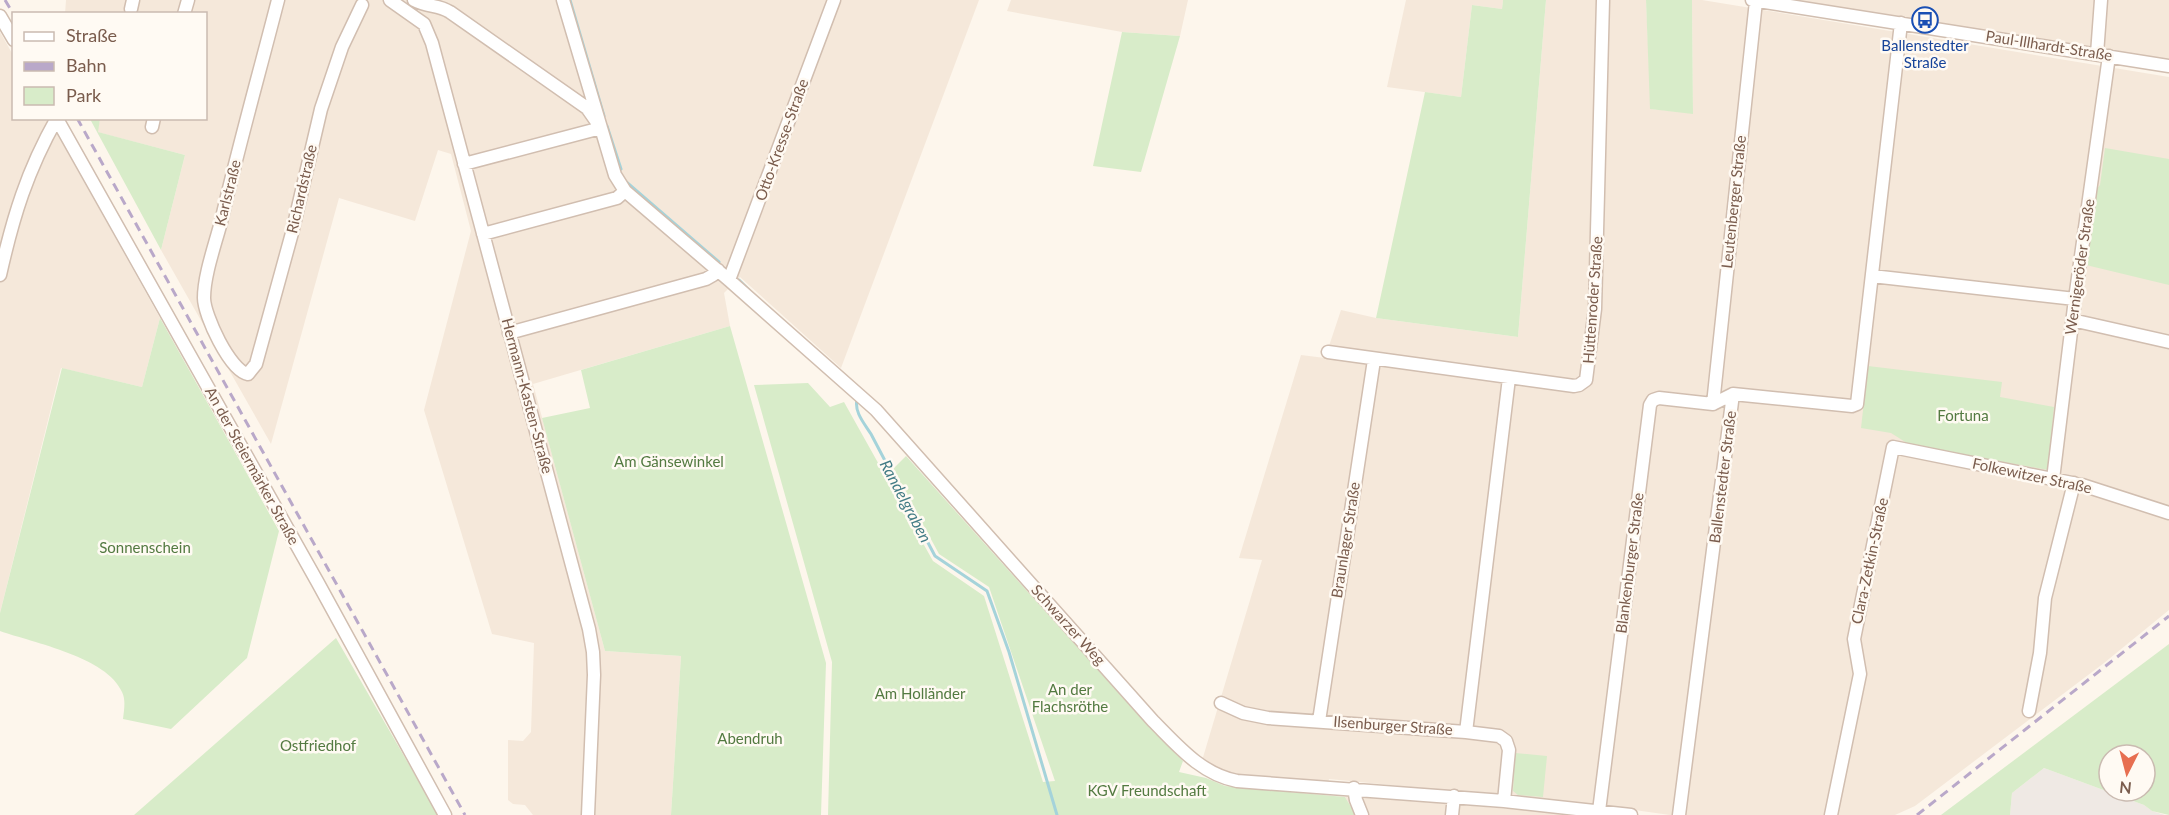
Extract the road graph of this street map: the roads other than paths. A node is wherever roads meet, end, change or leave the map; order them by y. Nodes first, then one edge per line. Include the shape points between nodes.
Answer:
1 (278, 0) edge
2 (390, 0) edge
3 (414, 0) edge
4 (563, 0) edge
5 (834, 0) edge
6 (1603, 0) edge
7 (1754, 0) edge
8 (2101, 0) edge
9 (362, 2) edge
10 (426, 7) junction
11 (0, 16) edge
12 (418, 18) junction
13 (1901, 23) junction
14 (12, 37) edge
15 (2103, 55) junction
16 (2169, 66) edge
17 (56, 120) edge
18 (58, 120) edge
19 (601, 128) junction
20 (464, 164) junction
21 (625, 191) junction
22 (483, 234) junction
23 (718, 270) junction
24 (0, 275) edge
25 (1872, 276) junction
26 (729, 280) junction
27 (2075, 299) junction
28 (2072, 320) junction
29 (510, 333) junction
30 (2169, 342) edge
31 (1328, 352) dead end
32 (1374, 360) junction
33 (248, 374) joint
34 (1509, 378) junction
35 (1733, 393) junction
36 (1713, 404) junction
37 (1893, 447) joint
38 (2052, 479) junction
39 (2074, 483) junction
40 (2169, 513) edge
41 (1221, 703) dead end
42 (2029, 711) dead end
43 (1319, 721) junction
44 (1466, 732) junction
45 (1354, 788) junction
46 (1454, 796) junction
47 (1504, 801) junction
48 (1538, 809) edge
49 (1599, 811) junction
50 (445, 815) edge
51 (588, 815) edge
52 (1362, 815) edge
53 (1452, 815) edge
54 (1626, 815) edge
55 (1680, 815) edge
56 (1831, 815) edge

1 - 33 street, Karlstraße via 204,295 207,317 226,352 239,370
2 - 12 street, Hermann-Kasten-Straße
3 - 10 street
4 - 19 street
5 - 26 street, Otto-Kresse-Straße
6 - 34 street, Hüttenroder Straße via 1595,309 1588,375 1584,383 1574,386
7 - 13 street, Paul-Illhardt-Straße
7 - 36 street, Leutenberger Straße
8 - 15 street, Wernigeröder Straße
9 - 33 street, Richardstraße via 321,110 258,358
10 - 12 street
10 - 19 street via 440,6 450,12 587,108
11 - 14 street
12 - 20 street, Hermann-Kasten-Straße via 428,31
13 - 15 street, Paul-Illhardt-Straße
13 - 25 street, Ballenstedter Straße
15 - 16 street, Paul-Illhardt-Straße
15 - 27 street, Wernigeröder Straße
17 - 24 street via 20,196
18 - 50 street, An der Steiermärker Straße
19 - 20 street
19 - 21 street via 615,175
20 - 22 street, Hermann-Kasten-Straße
21 - 22 street via 617,198
21 - 23 street
22 - 29 street, Hermann-Kasten-Straße
23 - 26 street
23 - 29 street via 706,279
25 - 27 street
25 - 35 street, Ballenstedter Straße via 1856,405
26 - 45 street, Schwarzer Weg via 867,402 1153,721 1198,764 1237,781
27 - 28 street, Wernigeröder Straße
28 - 30 street
28 - 38 street, Wernigeröder Straße
29 - 51 street, Hermann-Kasten-Straße via 592,641
31 - 32 street, Hüttenroder Straße
32 - 34 street, Hüttenroder Straße
32 - 43 street, Braunlager Straße
34 - 44 street
35 - 36 street
35 - 55 street, Ballenstedter Straße
36 - 49 street, Blankenburger Straße via 1659,398 1650,405
37 - 38 street, Folkewitzer Straße
37 - 56 street, Clara-Zetkin-Straße via 1854,639 1860,674
38 - 39 street, Folkewitzer Straße
39 - 40 street, Folkewitzer Straße
39 - 42 street via 2045,598
41 - 43 street, Ilsenburger Straße via 1268,718
43 - 44 street, Ilsenburger Straße
44 - 47 street, Ilsenburger Straße via 1499,736 1506,741 1509,750
45 - 46 street, Schwarzer Weg
45 - 52 street
46 - 47 street, Schwarzer Weg
46 - 53 street
47 - 48 street, Schwarzer Weg
48 - 49 street, Schwarzer Weg
49 - 54 street, Schwarzer Weg

